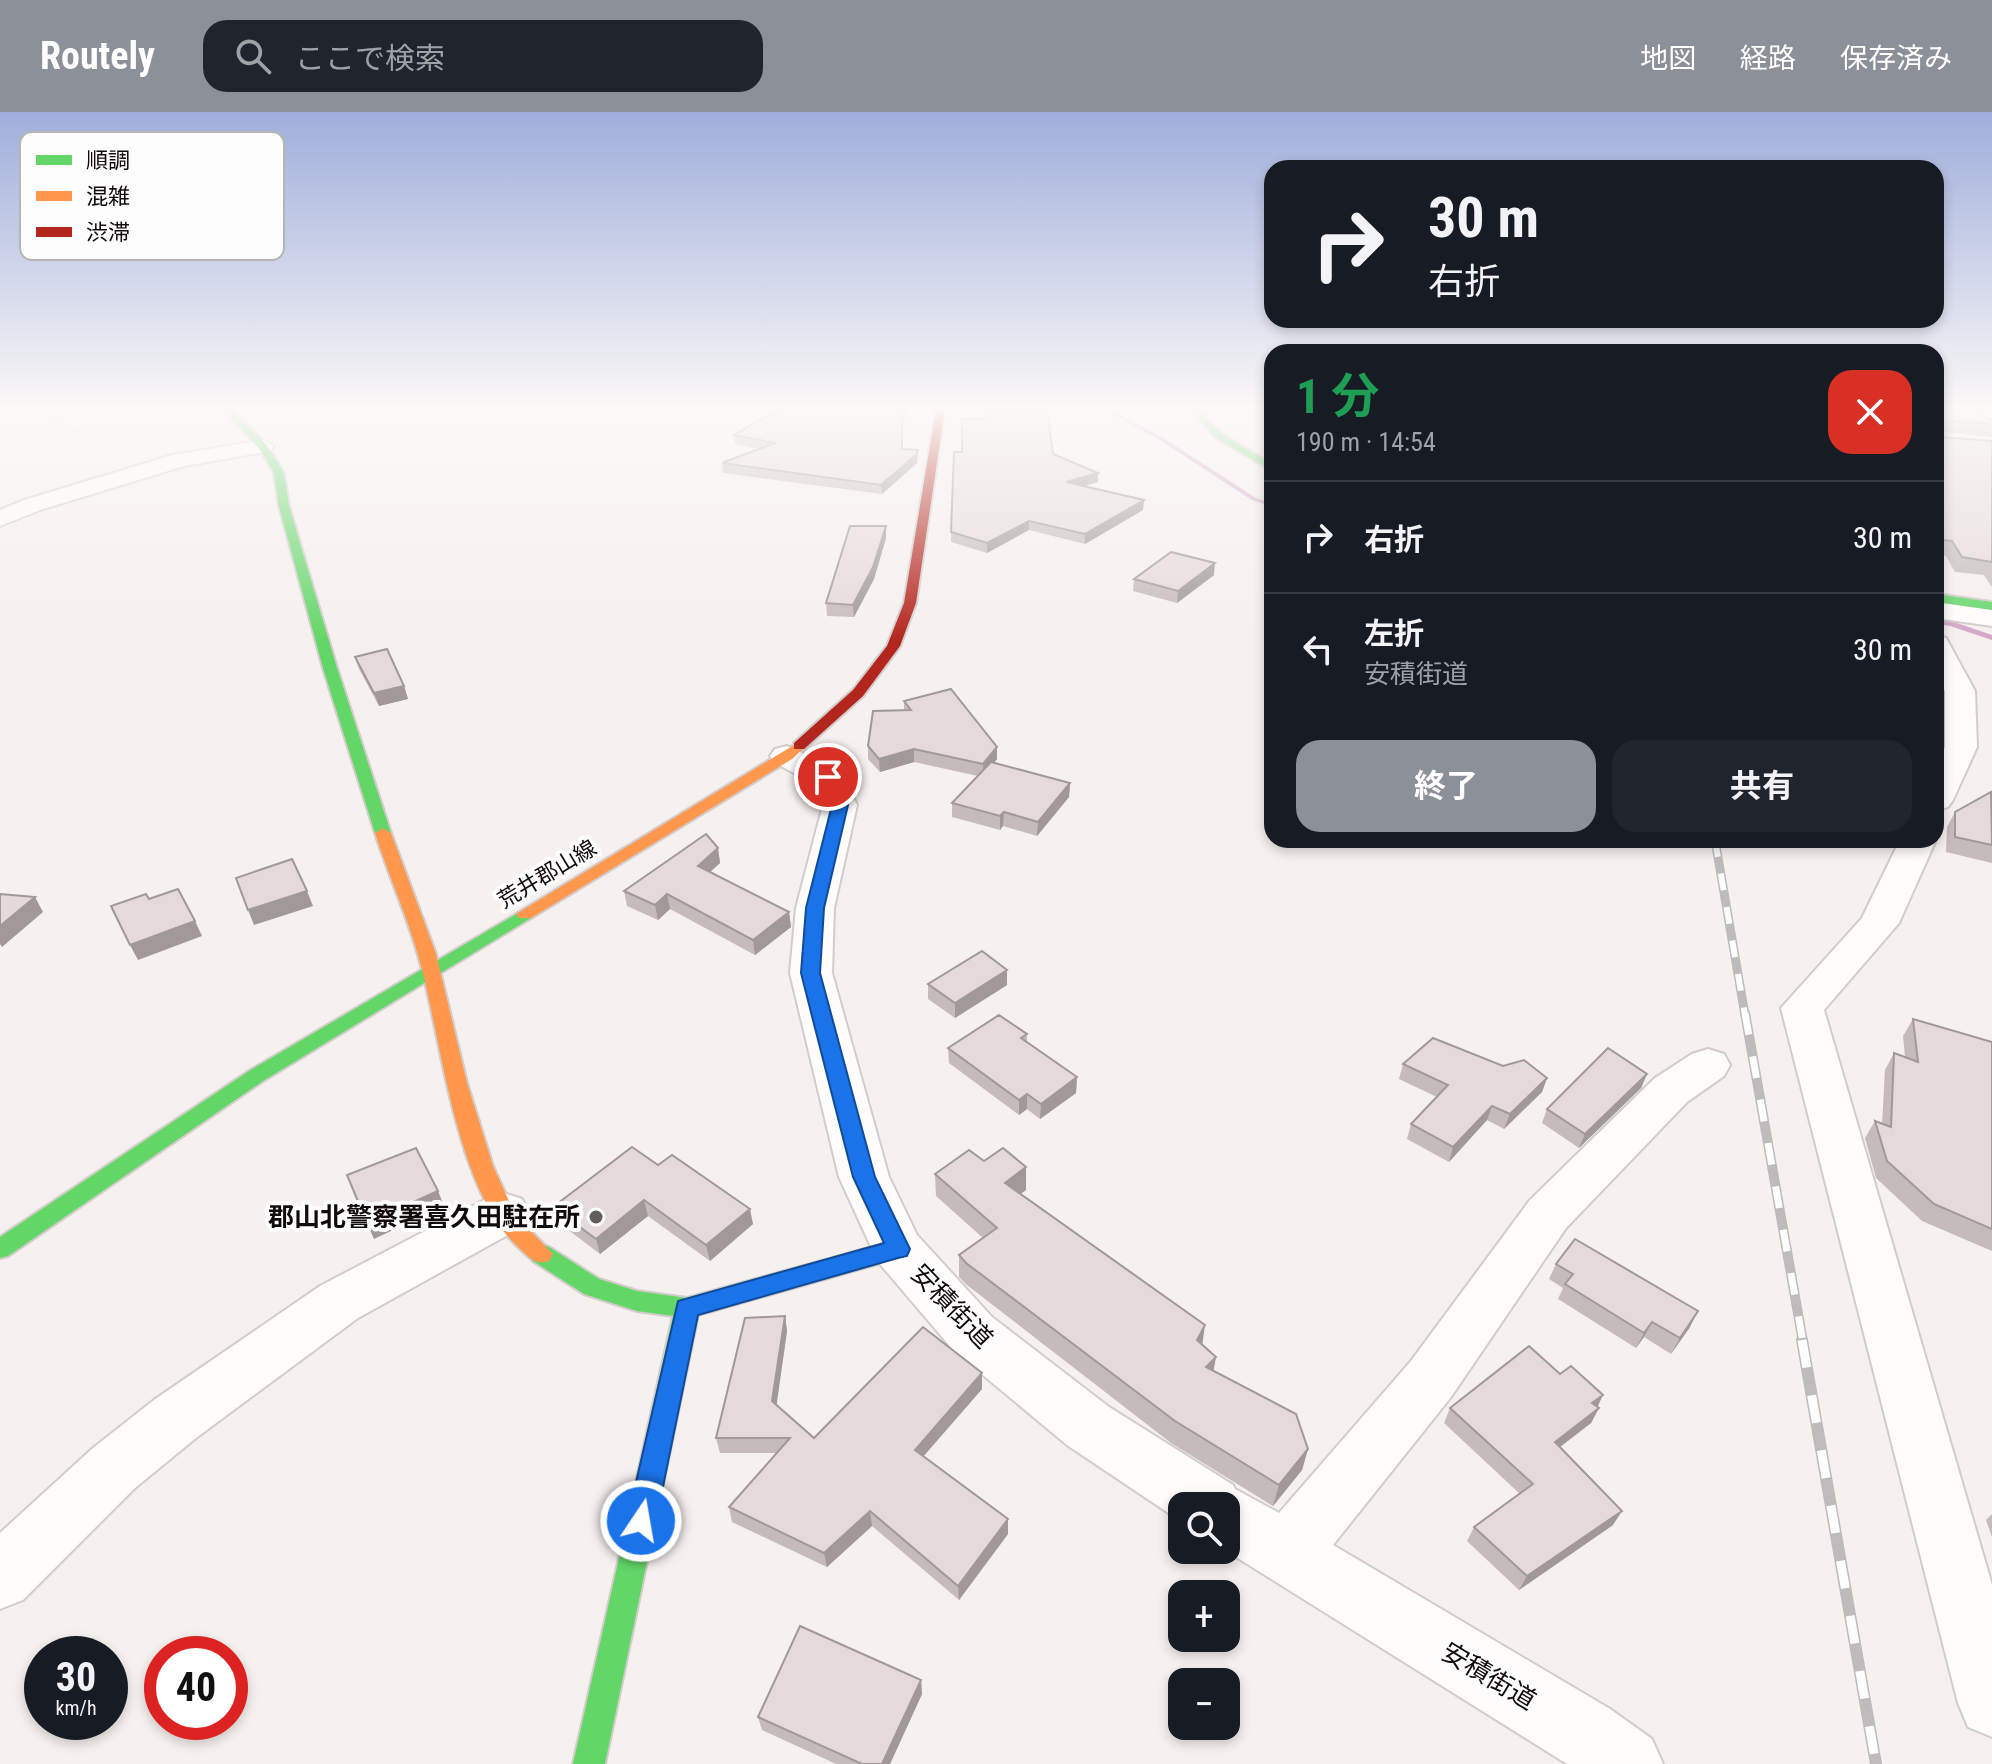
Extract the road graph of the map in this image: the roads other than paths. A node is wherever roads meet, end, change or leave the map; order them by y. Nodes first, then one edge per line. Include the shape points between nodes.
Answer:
1 (95, 486) edge
2 (281, 486) edge
3 (929, 486) edge
4 (0, 519) edge
5 (0, 534) edge
6 (0, 544) edge
7 (1944, 597) edge
8 (1992, 603) edge
9 (1944, 611) edge
10 (1992, 618) edge
11 (1944, 660) edge
12 (787, 756) junction
13 (1944, 783) edge
14 (1914, 848) edge
15 (432, 971) junction
16 (1708, 1065) dead end
17 (504, 1213) junction
18 (0, 1249) edge
19 (898, 1249) junction
20 (687, 1308) junction
21 (1189, 1492) edge
22 (1240, 1525) edge
23 (1285, 1554) junction
24 (0, 1577) edge
25 (1992, 1703) edge
26 (589, 1764) edge
27 (1627, 1764) edge

1 - 4 street
2 - 15 street via 330,668
3 - 12 street, 荒井郡山線 via 910,603 893,646 858,693
5 - 6 street via 6,540
7 - 8 street
9 - 10 street
11 - 13 street via 1960,691 1961,747
12 - 15 street, 荒井郡山線
12 - 19 street, 安積街道 via 828,777 840,805 815,908 811,973 864,1177
14 - 25 street via 1879,923 1802,1008
15 - 17 street via 444,1035 489,1188
15 - 18 street, 荒井郡山線 via 256,1076
16 - 23 street via 1671,1090 1548,1214 1431,1379
17 - 20 street via 534,1250 592,1287
17 - 24 street via 339,1302 175,1419 114,1468
19 - 20 street
19 - 21 street, 安積街道 via 985,1343 1088,1426
20 - 26 street
22 - 23 street, 安積街道
23 - 27 street, 安積街道

